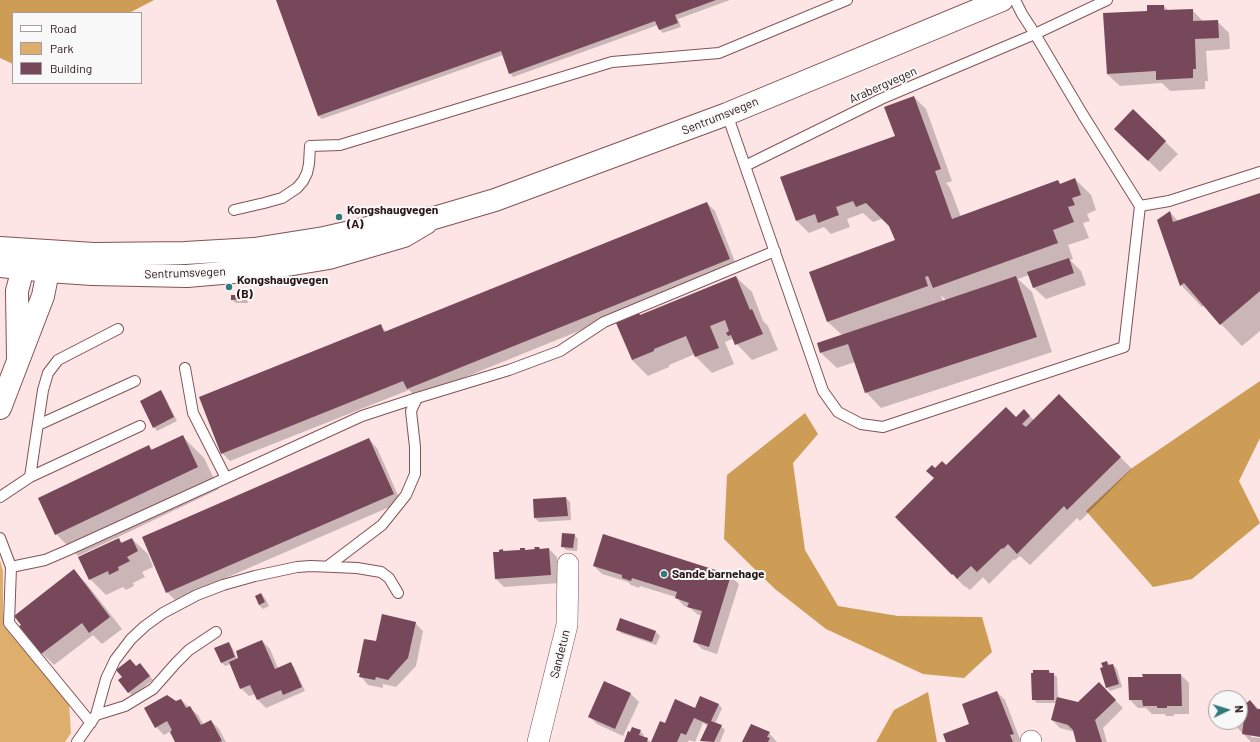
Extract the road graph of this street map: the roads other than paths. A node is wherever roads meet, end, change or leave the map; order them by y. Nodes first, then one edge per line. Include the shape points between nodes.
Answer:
1 (847, 0) edge
2 (1002, 0) edge
3 (1015, 0) edge
4 (1107, 0) edge
5 (974, 5) edge
6 (1035, 34) junction
7 (727, 114) junction
8 (745, 166) junction
9 (1260, 172) edge
10 (1140, 206) junction
11 (234, 210) dead end
12 (434, 218) junction
13 (0, 248) edge
14 (39, 251) junction
15 (775, 251) junction
16 (0, 266) edge
17 (23, 268) junction
18 (48, 271) junction
19 (118, 329) dead end
20 (18, 359) junction
21 (185, 368) dead end
22 (135, 381) dead end
23 (417, 398) junction
24 (0, 408) edge
25 (38, 425) junction
26 (140, 426) dead end
27 (30, 477) junction
28 (226, 478) junction
29 (0, 497) edge
30 (0, 538) edge
31 (568, 564) dead end
32 (328, 566) junction
33 (11, 567) junction
34 (398, 592) dead end
35 (216, 632) dead end
36 (93, 719) junction
37 (77, 742) edge
38 (538, 742) edge

1 - 11 lane via 719,53 612,62 340,144 310,146 310,164 297,188 282,198
2 - 5 main road, Sentrumsvegen
3 - 6 lane
4 - 6 lane, Arabergvegen
5 - 7 main road, Sentrumsvegen
6 - 8 lane, Arabergvegen via 881,99
6 - 10 lane
7 - 8 lane
7 - 12 main road, Sentrumsvegen via 495,200
8 - 15 lane
9 - 10 lane via 1169,201
10 - 15 lane via 1124,347 882,427 861,424 838,412 823,391
12 - 14 main road, Sentrumsvegen via 399,221 324,238 254,249 94,254
12 - 18 main road, Sentrumsvegen via 404,236 329,258 258,270 187,276
13 - 14 main road, Sentrumsvegen
14 - 17 main road
14 - 18 main road
15 - 23 lane via 604,322 560,351 509,370
16 - 17 main road, Sentrumsvegen
17 - 18 main road, Sentrumsvegen
17 - 20 main road via 17,291
18 - 20 main road via 42,296
19 - 25 lane via 58,360 48,373
20 - 24 main road
21 - 28 lane via 193,413
22 - 25 lane
23 - 28 lane via 362,416
23 - 32 lane via 411,410 415,474 406,495 382,525
25 - 27 lane
26 - 27 lane
27 - 29 lane
28 - 33 lane via 45,560
30 - 33 lane
31 - 38 street, Sandetun via 567,625
32 - 34 lane via 381,572 389,578
32 - 36 lane via 297,566 223,585 163,613 131,639 116,660 106,679
33 - 36 lane via 9,622
35 - 36 lane via 189,650 153,689 126,706
36 - 37 lane

